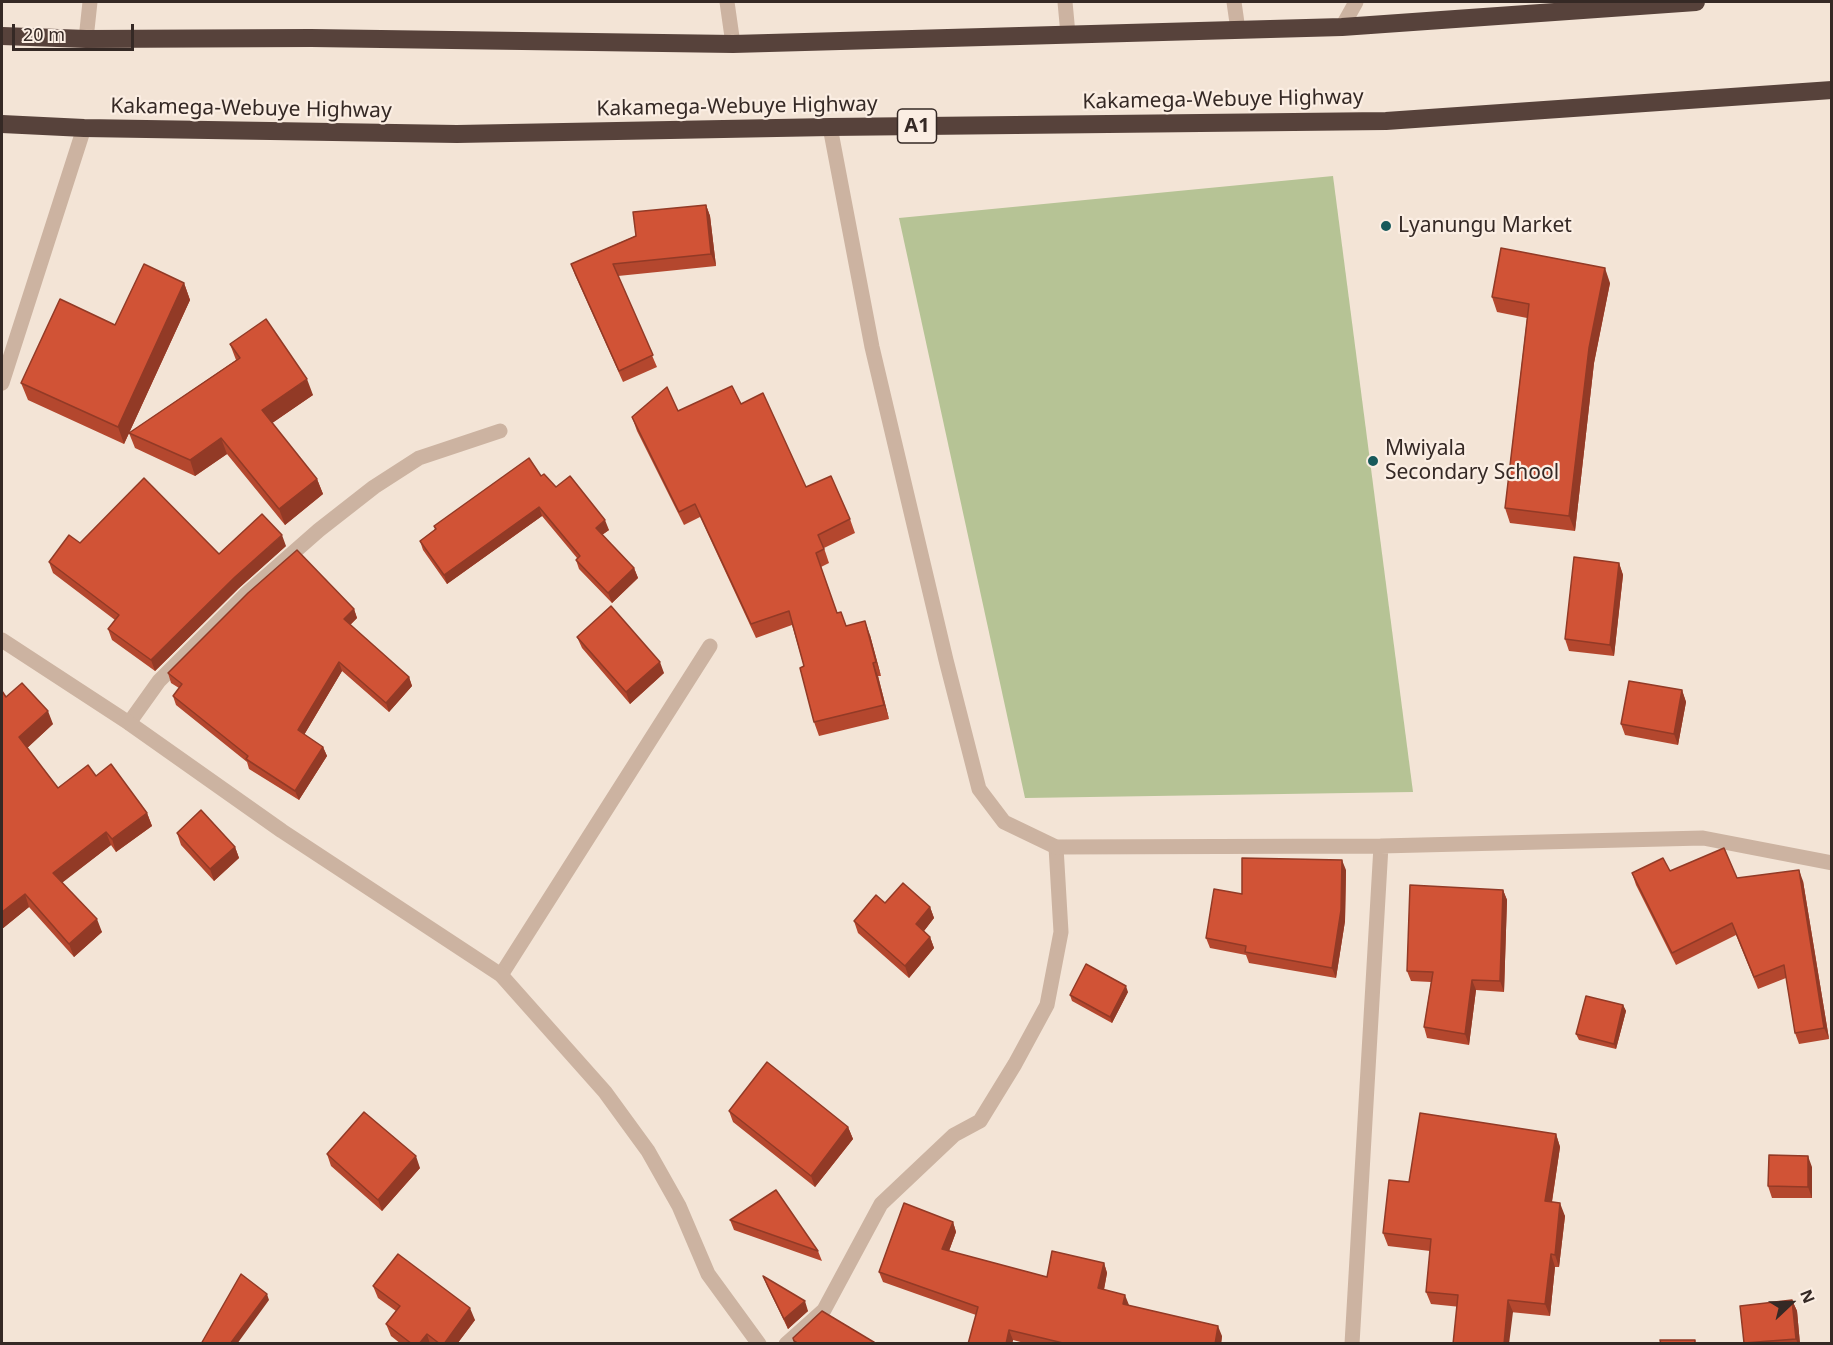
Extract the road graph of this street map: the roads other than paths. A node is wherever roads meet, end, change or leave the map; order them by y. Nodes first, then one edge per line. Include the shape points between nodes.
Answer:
1 (90, 2) edge
2 (727, 2) edge
3 (1065, 2) edge
4 (1234, 2) edge
5 (1356, 2) edge
6 (1696, 2) edge
7 (1342, 27) junction
8 (1238, 30) junction
9 (1068, 34) junction
10 (2, 36) edge
11 (86, 39) junction
12 (733, 44) junction
13 (1832, 90) edge
14 (2, 124) edge
15 (830, 127) junction
16 (84, 128) junction
17 (2, 383) edge
18 (500, 431) dead end
19 (2, 640) edge
20 (710, 646) dead end
21 (129, 723) junction
22 (1381, 846) junction
23 (1056, 847) junction
24 (1832, 862) edge
25 (501, 975) junction
26 (759, 1344) edge
27 (786, 1344) edge
28 (1352, 1344) edge

1 - 11 street
2 - 12 street
3 - 9 street
4 - 8 street
5 - 7 street
6 - 7 highway
7 - 8 highway
8 - 9 highway
9 - 12 highway
10 - 11 highway
11 - 12 highway
13 - 15 highway, Kakamega-Webuye Highway / A1 via 1386,121
14 - 16 highway, Kakamega-Webuye Highway / A1
15 - 16 highway, Kakamega-Webuye Highway / A1 via 457,134
15 - 23 street via 872,347 979,789 1005,822
16 - 17 street
18 - 21 street via 419,459 374,487 319,530 245,595 159,681
19 - 21 street
20 - 25 street
21 - 25 street via 282,831
22 - 23 street
22 - 24 street via 1703,838
22 - 28 street
23 - 27 street via 1061,932 1047,1005 1015,1064 980,1121 954,1135 881,1204 824,1310
25 - 26 street via 605,1092 648,1151 679,1206 708,1274

